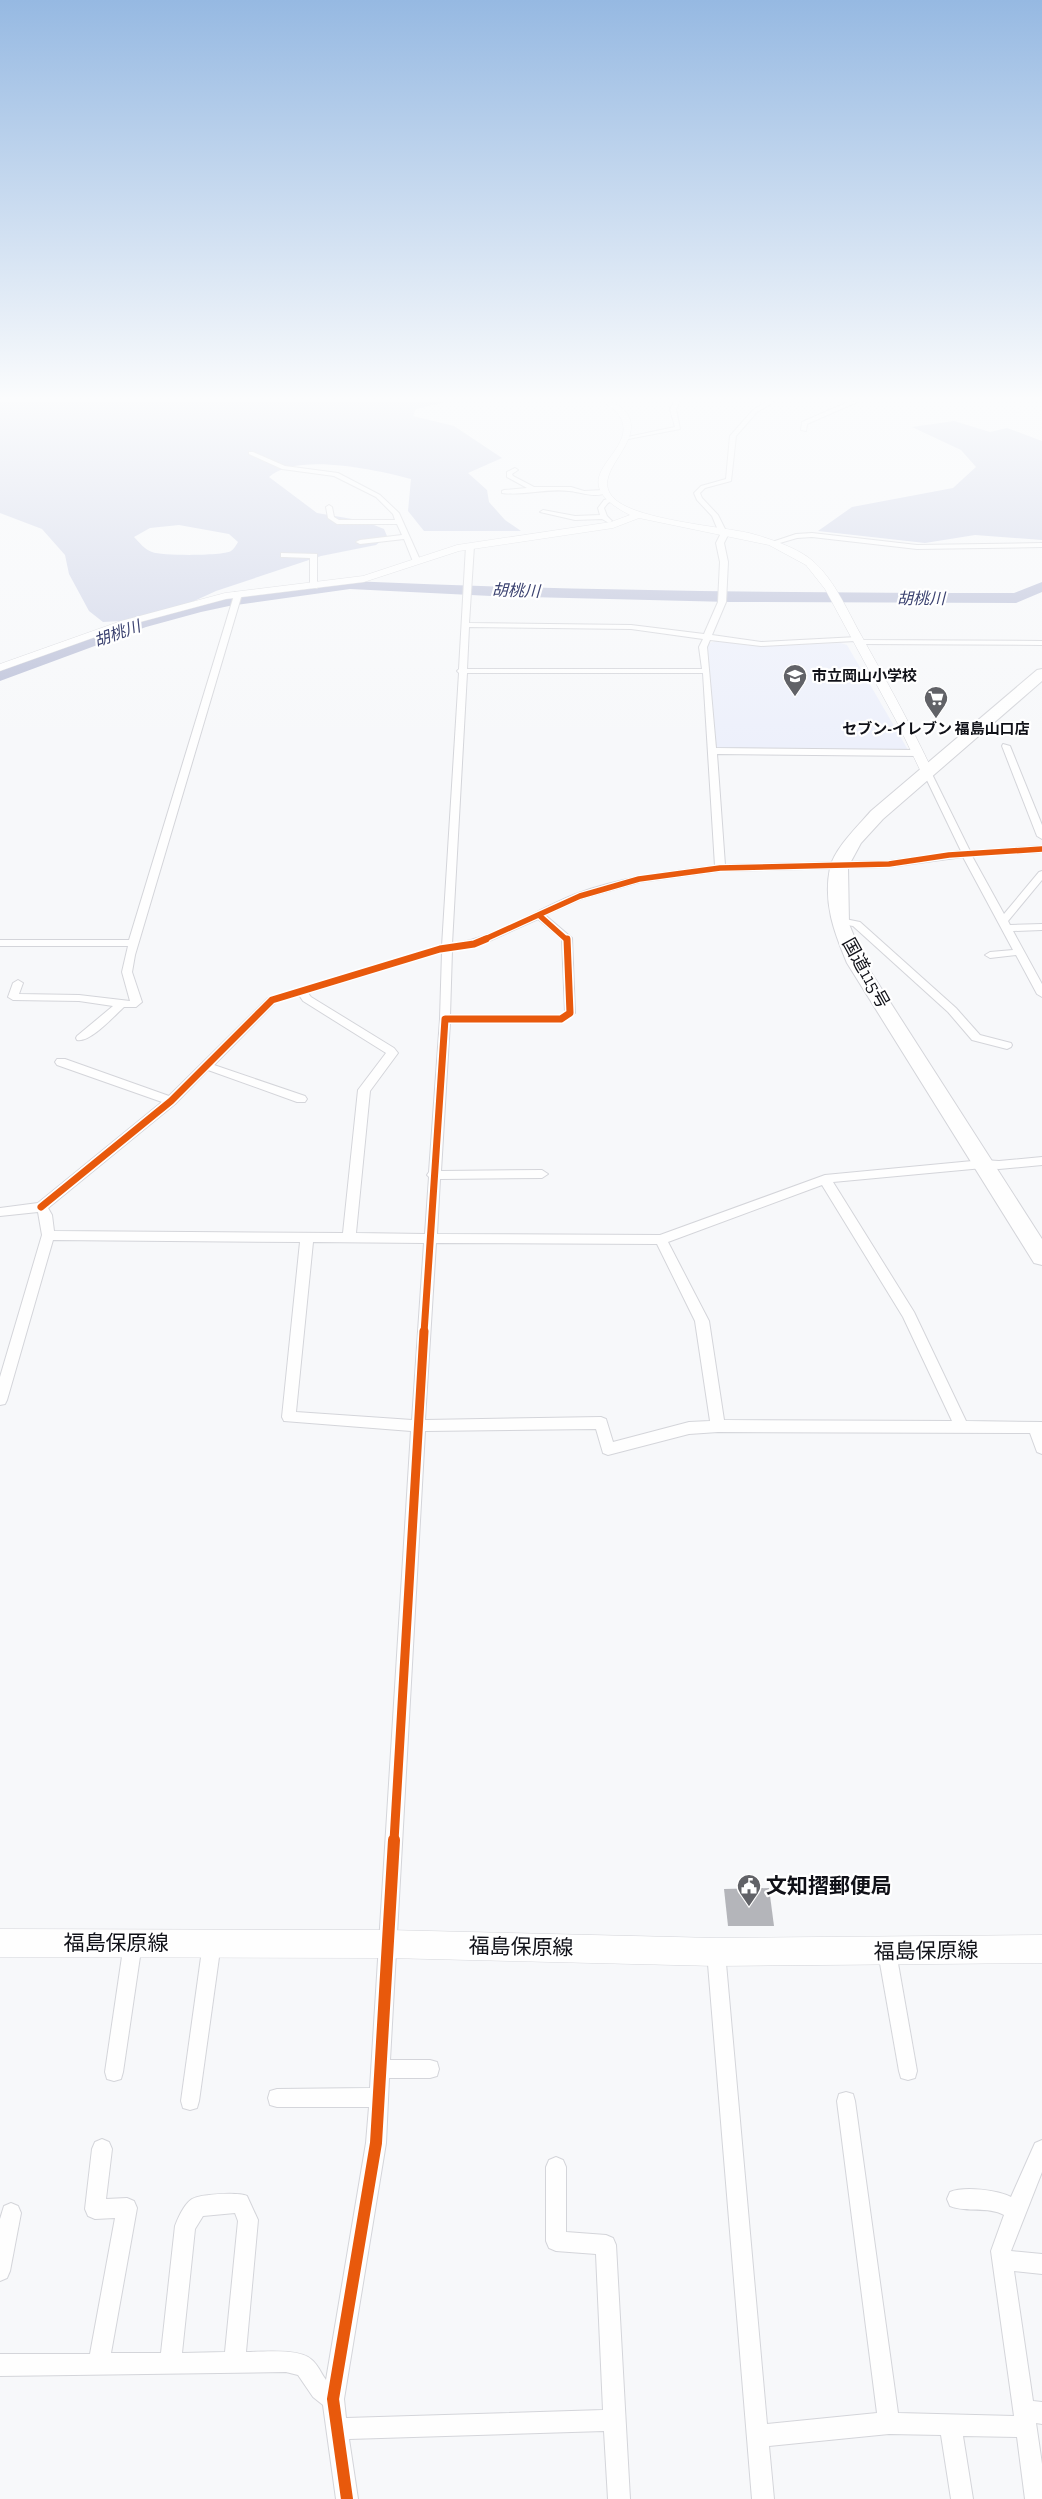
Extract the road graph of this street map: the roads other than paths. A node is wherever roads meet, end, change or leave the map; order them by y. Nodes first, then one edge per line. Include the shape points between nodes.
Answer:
1 (331, 519) edge
2 (398, 519) edge
3 (606, 519) edge
4 (629, 519) edge
5 (659, 519) edge
6 (717, 519) edge
7 (399, 522) junction
8 (613, 525) junction
9 (721, 529) junction
10 (406, 537) junction
11 (360, 542) dead end
12 (773, 543) junction
13 (1042, 545) edge
14 (470, 546) junction
15 (284, 555) dead end
16 (417, 562) junction
17 (314, 586) junction
18 (238, 594) junction
19 (465, 625) junction
20 (706, 636) junction
21 (858, 641) junction
22 (1042, 643) edge
23 (0, 668) edge
24 (461, 671) junction
25 (706, 671) junction
26 (1042, 673) edge
27 (1006, 746) dead end
28 (712, 751) junction
29 (919, 753) junction
30 (927, 772) junction
31 (1042, 836) edge
32 (1042, 849) edge
33 (967, 855) junction
34 (839, 867) junction
35 (720, 868) junction
36 (1042, 874) edge
37 (540, 916) junction
38 (840, 921) junction
39 (1005, 925) junction
40 (1042, 927) edge
41 (0, 943) edge
42 (134, 943) junction
43 (447, 948) junction
44 (1019, 952) junction
45 (990, 955) dead end
46 (18, 983) dead end
47 (301, 991) junction
48 (1042, 994) edge
49 (122, 1003) junction
50 (445, 1019) junction
51 (81, 1038) dead end
52 (1007, 1045) dead end
53 (61, 1062) dead end
54 (207, 1066) junction
55 (301, 1099) dead end
56 (171, 1100) junction
57 (1042, 1161) edge
58 (983, 1164) junction
59 (542, 1174) dead end
60 (433, 1175) junction
61 (825, 1179) junction
62 (41, 1207) junction
63 (0, 1212) edge
64 (48, 1236) junction
65 (307, 1236) junction
66 (350, 1237) junction
67 (429, 1238) junction
68 (661, 1240) junction
69 (1042, 1257) edge
70 (0, 1400) edge
71 (418, 1426) junction
72 (718, 1426) junction
73 (962, 1427) junction
74 (1038, 1428) edge
75 (1042, 1448) edge
76 (212, 1942) junction
77 (0, 1943) edge
78 (133, 1943) junction
79 (388, 1944) junction
80 (1042, 1949) edge
81 (716, 1952) junction
82 (887, 1952) junction
83 (430, 2068) dead end
84 (380, 2069) junction
85 (908, 2071) dead end
86 (114, 2072) dead end
87 (378, 2097) junction
88 (277, 2098) dead end
89 (190, 2101) dead end
90 (846, 2101) dead end
91 (102, 2150) dead end
92 (1042, 2150) edge
93 (556, 2167) dead end
94 (957, 2199) dead end
95 (1016, 2211) junction
96 (11, 2214) dead end
97 (1002, 2260) junction
98 (1042, 2264) edge
99 (0, 2271) edge
100 (235, 2362) junction
101 (170, 2363) junction
102 (100, 2364) junction
103 (0, 2365) edge
104 (333, 2399) junction
105 (1031, 2417) edge
106 (614, 2420) junction
107 (889, 2423) junction
108 (950, 2424) junction
109 (336, 2429) junction
110 (758, 2436) junction
111 (1037, 2495) edge
112 (347, 2499) edge
113 (619, 2499) edge
114 (763, 2499) edge
115 (962, 2499) edge

1 - 7 street via 337,522
2 - 7 street
3 - 8 street
4 - 8 main road
5 - 9 main road
6 - 9 street
7 - 10 street
8 - 14 main road
9 - 12 main road
9 - 20 street via 724,535 720,543 724,562 723,595
10 - 11 street
10 - 16 street
12 - 13 street via 812,535 917,547
12 - 21 main road via 810,563 822,575
14 - 16 main road
14 - 19 street
15 - 17 street via 314,556
16 - 17 main road via 372,578
17 - 18 main road
18 - 23 main road via 144,617
18 - 42 street
19 - 20 street via 602,625
19 - 24 street
20 - 21 street via 761,644
20 - 25 street via 703,647
21 - 22 street
21 - 29 main road
24 - 25 street
24 - 43 street
25 - 28 street
26 - 30 highway
27 - 31 street via 1020,788
28 - 29 street
28 - 35 street
29 - 30 main road
30 - 33 street
30 - 34 highway via 867,824
32 - 33 street
33 - 34 street
33 - 39 street
34 - 35 street
34 - 38 highway, 国道115号
35 - 37 street via 623,882 569,901
36 - 39 street
37 - 43 street via 492,938
37 - 50 street via 568,938 570,1009 567,1016 554,1019
38 - 52 street via 856,924 952,1010 976,1038
38 - 58 highway, 国道115号 via 856,963
39 - 40 street
39 - 44 street
41 - 42 street
42 - 49 street via 127,972 138,1002
43 - 47 street
43 - 50 street
44 - 45 street
44 - 48 street
46 - 49 street via 13,997 79,998
47 - 54 street via 268,1002
47 - 66 street via 307,999 392,1053 364,1090
49 - 51 street
50 - 60 street
53 - 56 street
54 - 55 street
54 - 56 street
56 - 62 street
57 - 58 street
58 - 61 street
58 - 69 highway, 国道115号
59 - 60 street
60 - 67 street
61 - 68 street
61 - 73 street via 909,1315
62 - 63 street
62 - 64 street via 46,1215
64 - 65 street
64 - 70 street
65 - 66 street
65 - 71 street via 289,1418
66 - 67 street
67 - 68 street
67 - 71 street
68 - 72 street via 702,1321
71 - 72 street via 601,1423 608,1450 689,1428
71 - 79 street
72 - 73 street
73 - 74 street
74 - 75 street
76 - 78 main road, 福島保原線
76 - 79 main road, 福島保原線
76 - 89 street
77 - 78 main road, 福島保原線
78 - 86 street
79 - 81 main road, 福島保原線
79 - 84 street
80 - 82 main road, 福島保原線
81 - 82 main road, 福島保原線
81 - 110 street
82 - 85 street
83 - 84 street
84 - 87 street
87 - 88 street
87 - 104 street via 376,2143
90 - 107 street
91 - 102 street via 95,2210 127,2208
92 - 95 street
93 - 106 street via 556,2241 606,2245
94 - 95 street via 1000,2202
95 - 97 street via 1001,2251
96 - 99 street
97 - 98 street
97 - 105 street
100 - 101 street
100 - 101 street via 248,2220 240,2203 197,2207 185,2226
100 - 104 street via 286,2362 304,2366 320,2390
101 - 102 street
102 - 103 street
104 - 109 street
105 - 108 street
105 - 111 street
106 - 109 street
106 - 113 street
107 - 108 street
107 - 110 street
108 - 115 street
109 - 112 street
110 - 114 street

